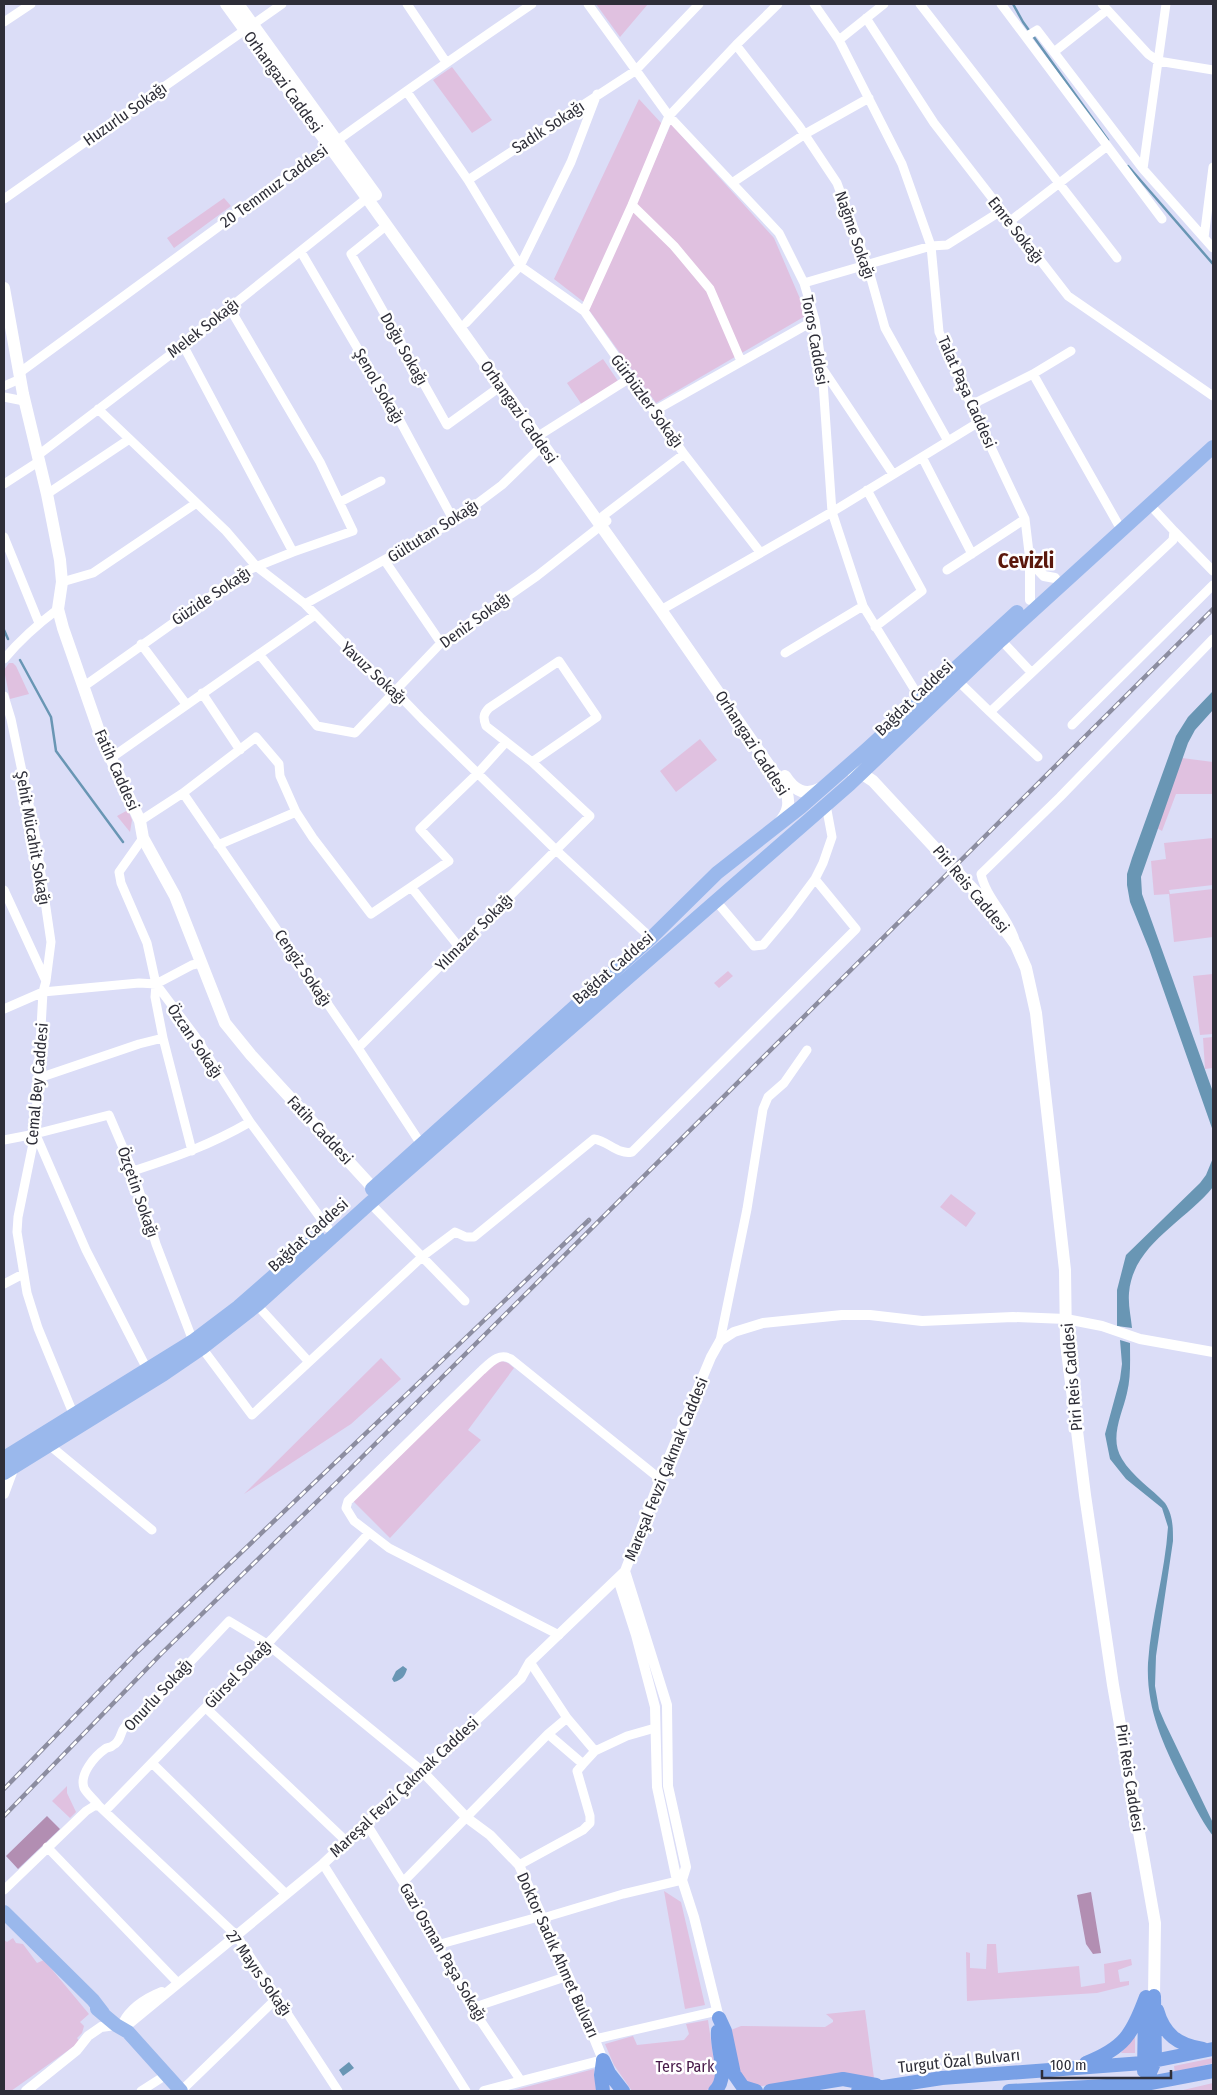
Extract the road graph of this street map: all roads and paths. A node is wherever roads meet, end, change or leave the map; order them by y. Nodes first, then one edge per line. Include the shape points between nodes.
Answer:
1 (31, 4) edge
2 (226, 4) edge
3 (238, 4) edge
4 (282, 4) edge
5 (407, 4) edge
6 (532, 4) edge
7 (588, 4) edge
8 (700, 4) edge
9 (778, 4) edge
10 (814, 4) edge
11 (884, 4) edge
12 (920, 4) edge
13 (1001, 4) edge
14 (1166, 4) edge
15 (1104, 7) edge
16 (866, 18) junction
17 (4, 22) edge
18 (249, 27) junction
19 (1027, 36) junction
20 (839, 40) junction
21 (736, 44) junction
22 (1054, 52) junction
23 (1158, 61) junction
24 (446, 62) junction
25 (1213, 70) edge
26 (635, 71) junction
27 (407, 92) junction
28 (597, 94) junction
29 (869, 98) junction
30 (669, 116) junction
31 (805, 134) junction
32 (333, 143) junction
33 (1106, 147) junction
34 (1213, 167) edge
35 (1144, 170) junction
36 (468, 180) junction
37 (1059, 182) junction
38 (732, 183) junction
39 (367, 198) junction
40 (4, 199) edge
41 (632, 205) junction
42 (1001, 211) junction
43 (1162, 219) dead end
44 (1010, 222) junction
45 (387, 225) junction
46 (1204, 238) junction
47 (931, 246) junction
48 (1213, 248) edge
49 (301, 252) junction
50 (1118, 258) dead end
51 (867, 264) junction
52 (520, 266) junction
53 (804, 283) junction
54 (4, 288) edge
55 (229, 307) junction
56 (584, 311) junction
57 (815, 320) junction
58 (466, 324) junction
59 (183, 345) junction
60 (1071, 351) dead end
61 (741, 361) junction
62 (822, 368) junction
63 (1033, 374) junction
64 (19, 376) junction
65 (630, 378) junction
66 (4, 386) edge
67 (501, 386) junction
68 (1213, 396) edge
69 (4, 397) edge
70 (24, 402) junction
71 (971, 405) junction
72 (98, 409) junction
73 (654, 411) junction
74 (979, 422) junction
75 (1213, 437) edge
76 (128, 440) junction
77 (545, 440) junction
78 (948, 441) junction
79 (1213, 447) edge
80 (684, 454) junction
81 (922, 457) junction
82 (37, 459) junction
83 (893, 474) junction
84 (381, 481) dead end
85 (4, 484) edge
86 (867, 490) junction
87 (47, 494) junction
88 (340, 502) junction
89 (195, 504) junction
90 (1150, 504) junction
91 (832, 512) junction
92 (1025, 519) junction
93 (454, 521) junction
94 (604, 521) junction
95 (1118, 524) junction
96 (1174, 531) junction
97 (4, 537) edge
98 (293, 552) junction
99 (760, 552) junction
100 (972, 554) junction
101 (385, 561) junction
102 (1030, 561) junction
103 (256, 566) junction
104 (948, 570) dead end
105 (1213, 571) edge
106 (1055, 578) junction
107 (62, 582) junction
108 (1213, 585) edge
109 (1030, 600) junction
110 (305, 604) junction
111 (863, 606) junction
112 (664, 608) junction
113 (58, 610) junction
114 (315, 615) junction
115 (39, 623) junction
116 (875, 627) junction
117 (1213, 639) edge
118 (1000, 640) junction
119 (441, 643) junction
120 (141, 644) junction
121 (785, 653) dead end
122 (258, 654) junction
123 (4, 659) edge
124 (1031, 672) junction
125 (957, 680) junction
126 (83, 687) junction
127 (396, 691) junction
128 (202, 693) junction
129 (4, 696) edge
130 (921, 700) junction
131 (186, 704) junction
132 (990, 712) junction
133 (1072, 725) dead end
134 (506, 742) junction
135 (240, 750) junction
136 (866, 750) junction
137 (1038, 757) dead end
138 (111, 758) junction
139 (532, 762) junction
140 (839, 772) junction
141 (478, 773) junction
142 (864, 777) junction
143 (824, 786) junction
144 (793, 788) junction
145 (182, 793) junction
146 (826, 805) junction
147 (800, 807) junction
148 (296, 812) junction
149 (140, 821) junction
150 (778, 825) junction
151 (796, 830) junction
152 (143, 838) junction
153 (218, 845) junction
154 (556, 850) junction
155 (717, 874) junction
156 (815, 879) junction
157 (411, 887) junction
158 (4, 890) edge
159 (727, 890) junction
160 (716, 900) junction
161 (687, 903) junction
162 (983, 904) junction
163 (8, 911) edge
164 (694, 921) junction
165 (651, 938) junction
166 (1016, 945) junction
167 (459, 947) junction
168 (201, 963) junction
169 (46, 981) junction
170 (156, 984) junction
171 (43, 992) junction
172 (174, 1007) junction
173 (4, 1009) edge
174 (158, 1014) junction
175 (163, 1038) junction
176 (358, 1048) junction
177 (807, 1050) dead end
178 (39, 1078) junction
179 (250, 1122) junction
180 (35, 1134) junction
181 (4, 1140) edge
182 (421, 1144) junction
183 (192, 1151) junction
184 (133, 1171) junction
185 (373, 1188) junction
186 (370, 1202) junction
187 (328, 1228) junction
188 (423, 1256) junction
189 (23, 1274) junction
190 (4, 1284) edge
191 (465, 1301) dead end
192 (257, 1305) junction
193 (1063, 1319) junction
194 (720, 1341) junction
195 (198, 1345) junction
196 (1213, 1352) edge
197 (309, 1362) junction
198 (150, 1375) junction
199 (76, 1421) junction
200 (48, 1444) junction
201 (7, 1466) edge
202 (660, 1479) junction
203 (4, 1494) edge
204 (152, 1530) dead end
205 (369, 1533) junction
206 (622, 1575) junction
207 (559, 1635) junction
208 (267, 1644) junction
209 (530, 1662) junction
210 (206, 1708) junction
211 (567, 1718) junction
212 (655, 1728) junction
213 (548, 1734) junction
214 (595, 1750) junction
215 (152, 1763) junction
216 (583, 1764) junction
217 (421, 1770) junction
218 (102, 1808) junction
219 (467, 1818) junction
220 (366, 1822) junction
221 (346, 1841) junction
222 (47, 1847) junction
223 (322, 1864) junction
224 (519, 1865) junction
225 (682, 1880) junction
226 (403, 1882) junction
227 (4, 1890) edge
228 (286, 1894) junction
229 (4, 1912) edge
230 (543, 1917) junction
231 (236, 1935) junction
232 (437, 1945) junction
233 (568, 1976) junction
234 (177, 1982) junction
235 (1150, 1997) junction
236 (277, 1998) junction
237 (472, 2008) junction
238 (718, 2014) junction
239 (116, 2025) junction
240 (595, 2039) junction
241 (1212, 2050) edge
242 (603, 2060) junction
243 (1149, 2062) junction
244 (1076, 2067) junction
245 (1213, 2071) edge
246 (166, 2074) junction
247 (521, 2081) junction
248 (1145, 2084) junction
249 (889, 2087) junction
250 (26, 2091) edge
251 (141, 2091) edge
252 (181, 2091) edge
253 (338, 2091) edge
254 (466, 2091) edge
255 (484, 2091) edge
256 (603, 2091) edge
257 (623, 2091) edge
258 (715, 2091) edge
259 (756, 2091) edge
260 (770, 2091) edge
261 (858, 2091) edge
262 (1009, 2091) edge

1 - 17 street
2 - 18 main road, Orhangazi Caddesi
3 - 18 main road, Orhangazi Caddesi
4 - 18 street, Huzurlu Sokağı
5 - 24 street
6 - 24 street, 20 Temmuz Caddesi
7 - 26 street, Toros Caddesi
8 - 26 street, Sadık Sokağı
9 - 21 street
10 - 20 street, Talat Paşa Caddesi
11 - 16 street
12 - 37 street
13 - 19 street
14 - 23 street
15 - 22 street
15 - 23 street
16 - 20 street
16 - 42 street, Emre Sokağı via 934,123
18 - 32 main road, Orhangazi Caddesi
18 - 40 street, Huzurlu Sokağı
19 - 22 street via 1037,30
19 - 33 street
20 - 29 street, Talat Paşa Caddesi
21 - 30 street
21 - 31 street, Nağme Sokağı
22 - 35 street
23 - 25 street
23 - 35 street
24 - 27 street, 20 Temmuz Caddesi
26 - 28 street, Sadık Sokağı
26 - 30 street, Toros Caddesi
27 - 32 street, 20 Temmuz Caddesi
27 - 36 street
28 - 36 street, Sadık Sokağı
28 - 52 street via 571,162
29 - 31 street
29 - 47 street, Talat Paşa Caddesi via 902,164
30 - 38 street, Toros Caddesi
30 - 41 street
31 - 38 street
31 - 51 street, Nağme Sokağı via 837,183
32 - 39 main road, Orhangazi Caddesi
32 - 58 main road, Orhangazi Caddesi
32 - 64 street, 20 Temmuz Caddesi
33 - 37 street
33 - 43 street
34 - 46 street
35 - 46 street
36 - 52 street
37 - 44 street
37 - 50 street
38 - 53 street, Toros Caddesi via 779,233
39 - 45 main road, Orhangazi Caddesi
39 - 49 street, Melek Sokağı
41 - 56 street
41 - 61 street via 674,246 710,289
42 - 44 street, Emre Sokağı
42 - 47 street via 947,245
44 - 68 street, Emre Sokağı via 1068,296
45 - 67 main road, Orhangazi Caddesi
45 - 67 street, Doğu Sokağı via 351,254 447,426
46 - 48 street
47 - 51 street
47 - 71 street, Talat Paşa Caddesi via 939,332
49 - 55 street, Melek Sokağı
49 - 93 street, Şenol Sokağı via 399,419
51 - 53 street
51 - 78 street, Nağme Sokağı via 885,328
52 - 56 street, Gürbüzler Sokağı
52 - 58 street
53 - 57 street, Toros Caddesi
54 - 64 main road, Fatih Caddesi
55 - 59 street, Melek Sokağı
55 - 88 street
56 - 65 street, Gürbüzler Sokağı
57 - 61 street
57 - 62 street, Toros Caddesi
58 - 77 main road, Orhangazi Caddesi
59 - 72 street, Melek Sokağı
59 - 98 street
60 - 63 street
61 - 73 street
62 - 83 street
62 - 91 street, Toros Caddesi
63 - 71 street
63 - 95 street
64 - 66 street, 20 Temmuz Caddesi
64 - 70 main road, Fatih Caddesi
65 - 73 street, Gürbüzler Sokağı
65 - 77 street, Gültutan Sokağı
67 - 77 main road, Orhangazi Caddesi
69 - 70 street
70 - 82 main road, Fatih Caddesi
71 - 74 street, Talat Paşa Caddesi
72 - 76 street, Yavuz Sokağı
72 - 82 street, Melek Sokağı
73 - 80 street, Gürbüzler Sokağı
74 - 78 street
74 - 92 street, Talat Paşa Caddesi
75 - 95 main road, Bağdat Caddesi
76 - 87 street
76 - 89 street, Yavuz Sokağı
77 - 93 street, Gültutan Sokağı via 502,485
77 - 94 main road, Orhangazi Caddesi
78 - 81 street
79 - 90 main road, Bağdat Caddesi
80 - 94 street, Deniz Sokağı
80 - 99 street, Gürbüzler Sokağı
81 - 83 street
81 - 100 street
82 - 85 street, Melek Sokağı
82 - 87 main road, Fatih Caddesi
83 - 86 street
84 - 88 street
86 - 91 street
86 - 116 street via 922,591
87 - 107 main road, Fatih Caddesi
88 - 98 street, Güzide Sokağı via 353,531
89 - 103 street, Yavuz Sokağı
89 - 107 street via 93,573
90 - 96 street
90 - 118 main road, Bağdat Caddesi
91 - 99 street
91 - 111 street, Toros Caddesi
92 - 100 street
92 - 102 street, Talat Paşa Caddesi
93 - 101 street, Gültutan Sokağı
94 - 112 main road, Orhangazi Caddesi
94 - 119 street, Deniz Sokağı via 537,576
95 - 106 main road, Bağdat Caddesi
96 - 105 street
96 - 124 street via 1173,540 1165,548
97 - 115 street
98 - 103 street, Güzide Sokağı
99 - 112 street
100 - 104 street
101 - 110 street, Gültutan Sokağı
101 - 119 street
102 - 106 street via 1044,576
102 - 109 street, Talat Paşa Caddesi
103 - 110 street, Yavuz Sokağı
103 - 120 street, Güzide Sokağı
106 - 109 main road, Bağdat Caddesi
107 - 113 main road, Fatih Caddesi
108 - 133 street
109 - 130 main road, Bağdat Caddesi
110 - 114 street, Yavuz Sokağı
111 - 116 street, Toros Caddesi
111 - 121 street
112 - 144 main road, Orhangazi Caddesi
112 - 150 main road, Orhangazi Caddesi via 786,790 789,800 787,814
113 - 115 street
113 - 126 main road, Fatih Caddesi
114 - 122 street
114 - 127 street, Yavuz Sokağı via 371,672
115 - 123 street
116 - 130 street, Toros Caddesi
117 - 166 street via 981,874 983,883 1011,926
118 - 124 street
118 - 125 main road, Bağdat Caddesi
119 - 127 street, Deniz Sokağı
120 - 126 street, Güzide Sokağı
120 - 131 street
122 - 127 street, Deniz Sokağı via 316,726 355,733
122 - 128 street
124 - 132 street
125 - 132 street
125 - 142 main road, Bağdat Caddesi
126 - 138 main road, Fatih Caddesi
127 - 141 street, Yavuz Sokağı
128 - 131 street
128 - 135 street
129 - 169 street, Şehit Mücahit Sokağı via 34,833 51,942
130 - 136 main road, Bağdat Caddesi
131 - 138 street
132 - 137 street
134 - 139 street
134 - 139 street via 486,726 485,712 559,661 597,718
134 - 141 street
135 - 145 street
135 - 148 street via 256,737 279,764 280,776
136 - 140 main road, Bağdat Caddesi
136 - 142 main road via 860,762
138 - 149 main road, Fatih Caddesi
139 - 154 street, Yılmazer Sokağı via 590,816
140 - 142 main road via 851,770
140 - 143 main road, Bağdat Caddesi
141 - 154 street, Yavuz Sokağı
141 - 157 street via 420,828 449,861
142 - 146 main road, Bağdat Caddesi
142 - 162 main road, Piri Reis Caddesi
143 - 144 main road, Orhangazi Caddesi via 814,792
143 - 147 main road, Bağdat Caddesi
144 - 147 main road
145 - 149 street
145 - 153 street, Cengiz Sokağı
146 - 151 main road, Bağdat Caddesi
146 - 156 street via 832,837
147 - 150 main road, Bağdat Caddesi
147 - 151 main road via 802,818
148 - 153 street
148 - 157 street via 370,914
149 - 152 main road, Fatih Caddesi
150 - 155 main road, Bağdat Caddesi
151 - 159 main road, Bağdat Caddesi
152 - 168 main road, Fatih Caddesi via 175,896
152 - 170 street, Özcan Sokağı via 119,872 146,943
153 - 176 street, Cengiz Sokağı
154 - 165 street, Yavuz Sokağı
154 - 167 street, Yılmazer Sokağı
155 - 159 main road via 712,881 714,887
155 - 161 main road, Bağdat Caddesi
156 - 160 street via 790,914 758,947
156 - 188 street via 856,929 632,1152 626,1153 594,1139 474,1237 455,1232
157 - 167 street
158 - 163 street
159 - 160 main road, Bağdat Caddesi
160 - 164 main road, Bağdat Caddesi
161 - 164 main road via 692,901 699,907
161 - 165 main road, Bağdat Caddesi
162 - 166 main road, Piri Reis Caddesi
162 - 193 main road, Piri Reis Caddesi via 1011,950 1026,996
163 - 169 street
164 - 186 main road, Bağdat Caddesi
165 - 182 main road, Bağdat Caddesi
166 - 193 main road, Piri Reis Caddesi via 1026,968 1036,1013 1065,1270
167 - 176 street, Yılmazer Sokağı
168 - 170 street
168 - 185 main road, Fatih Caddesi via 228,1027
169 - 171 street, Cemal Bey Caddesi
170 - 171 street
170 - 172 street, Özcan Sokağı
170 - 174 street
171 - 173 street
171 - 178 street, Cemal Bey Caddesi
172 - 174 street
172 - 179 street, Özcan Sokağı
174 - 175 street
175 - 178 street
175 - 183 street
176 - 182 street, Cengiz Sokağı
177 - 194 street via 784,1083 768,1097 763,1109
178 - 180 street, Cemal Bey Caddesi
179 - 183 street
179 - 187 street, Özcan Sokağı
180 - 181 street
180 - 184 street, Özçetin Sokağı via 109,1115
180 - 189 street, Cemal Bey Caddesi via 18,1217
180 - 198 street via 86,1250
182 - 185 main road, Bağdat Caddesi
183 - 184 street
184 - 195 street, Özçetin Sokağı via 156,1244
185 - 187 main road, Bağdat Caddesi
186 - 188 street
186 - 192 main road, Bağdat Caddesi
187 - 195 main road, Bağdat Caddesi
188 - 191 street
188 - 197 street
189 - 190 street
189 - 199 street, Cemal Bey Caddesi via 38,1328
192 - 195 main road, Bağdat Caddesi
192 - 197 street
193 - 194 street via 1013,1317 922,1321 870,1314 842,1315 763,1323 734,1332
193 - 196 street
193 - 235 main road, Piri Reis Caddesi via 1113,1685 1155,1923
194 - 202 street, Mareşal Fevzi Çakmak Caddesi
195 - 197 street, Özçetin Sokağı via 252,1414
195 - 198 main road, Bağdat Caddesi
198 - 199 main road, Bağdat Caddesi
199 - 200 main road, Bağdat Caddesi
199 - 201 main road, Bağdat Caddesi
200 - 201 main road, Bağdat Caddesi
200 - 204 street
201 - 203 street
202 - 205 street via 519,1365 503,1357 495,1359 481,1371 348,1501 346,1508 349,1514
202 - 206 street, Mareşal Fevzi Çakmak Caddesi
205 - 207 street via 389,1548
205 - 208 street, Gürsel Sokağı
206 - 207 street, Mareşal Fevzi Çakmak Caddesi
206 - 212 street via 655,1707
206 - 225 street via 667,1705 668,1786 686,1867
207 - 209 street, Mareşal Fevzi Çakmak Caddesi
208 - 210 street, Gürsel Sokağı
208 - 217 street
208 - 218 street, Onurlu Sokağı via 231,1621 227,1622 146,1712 138,1713 113,1746 106,1748 91,1763 83,1784
209 - 211 street
209 - 217 street, Mareşal Fevzi Çakmak Caddesi via 521,1678
210 - 215 street, Gürsel Sokağı
210 - 221 street
211 - 213 street
211 - 214 street
212 - 214 street
212 - 225 street via 657,1787 676,1876
213 - 216 street
213 - 219 street
214 - 216 street
215 - 218 street, Gürsel Sokağı
215 - 228 street
216 - 224 street via 577,1771 590,1823
217 - 219 street, Doktor Sadık Ahmet Bulvarı
217 - 220 street, Mareşal Fevzi Çakmak Caddesi
218 - 222 street, Gürsel Sokağı via 90,1808
218 - 231 street, 27 Mayıs Sokağı
219 - 224 street, Doktor Sadık Ahmet Bulvarı via 490,1835
219 - 226 street
220 - 221 street, Mareşal Fevzi Çakmak Caddesi
220 - 226 street, Gazi Osman Paşa Sokağı
221 - 223 street, Mareşal Fevzi Çakmak Caddesi
222 - 227 street, Gürsel Sokağı
222 - 234 street
223 - 228 street, Mareşal Fevzi Çakmak Caddesi
223 - 254 street
224 - 230 street, Doktor Sadık Ahmet Bulvarı
225 - 230 street
225 - 238 street
226 - 232 street, Gazi Osman Paşa Sokağı
228 - 231 street, Mareşal Fevzi Çakmak Caddesi
229 - 239 main road via 99,2012
230 - 232 street
230 - 233 street, Doktor Sadık Ahmet Bulvarı
231 - 234 street, Mareşal Fevzi Çakmak Caddesi
231 - 236 street, 27 Mayıs Sokağı
232 - 237 street, Gazi Osman Paşa Sokağı
233 - 237 street
233 - 240 street, Doktor Sadık Ahmet Bulvarı
234 - 239 street, Mareşal Fevzi Çakmak Caddesi via 168,1990 148,1998
235 - 241 highway via 1169,2035 1184,2045
235 - 243 highway
235 - 244 highway via 1135,2027 1115,2050
236 - 252 street
236 - 253 street, 27 Mayıs Sokağı
237 - 247 street, Gazi Osman Paşa Sokağı
238 - 240 street
238 - 258 highway via 717,2038 722,2076
238 - 259 highway via 734,2074 744,2087
239 - 246 main road via 128,2032
239 - 250 street via 101,2027 88,2036 77,2050
240 - 242 street, Doktor Sadık Ahmet Bulvarı
241 - 243 highway, Turgut Özal Bulvarı
242 - 247 street
242 - 256 highway
242 - 257 highway
243 - 244 highway, Turgut Özal Bulvarı
243 - 248 highway
244 - 249 highway, Turgut Özal Bulvarı via 942,2078
245 - 248 highway
246 - 251 street
246 - 252 main road
247 - 255 street
248 - 262 highway
249 - 260 highway via 843,2079
249 - 261 highway, Turgut Özal Bulvarı

